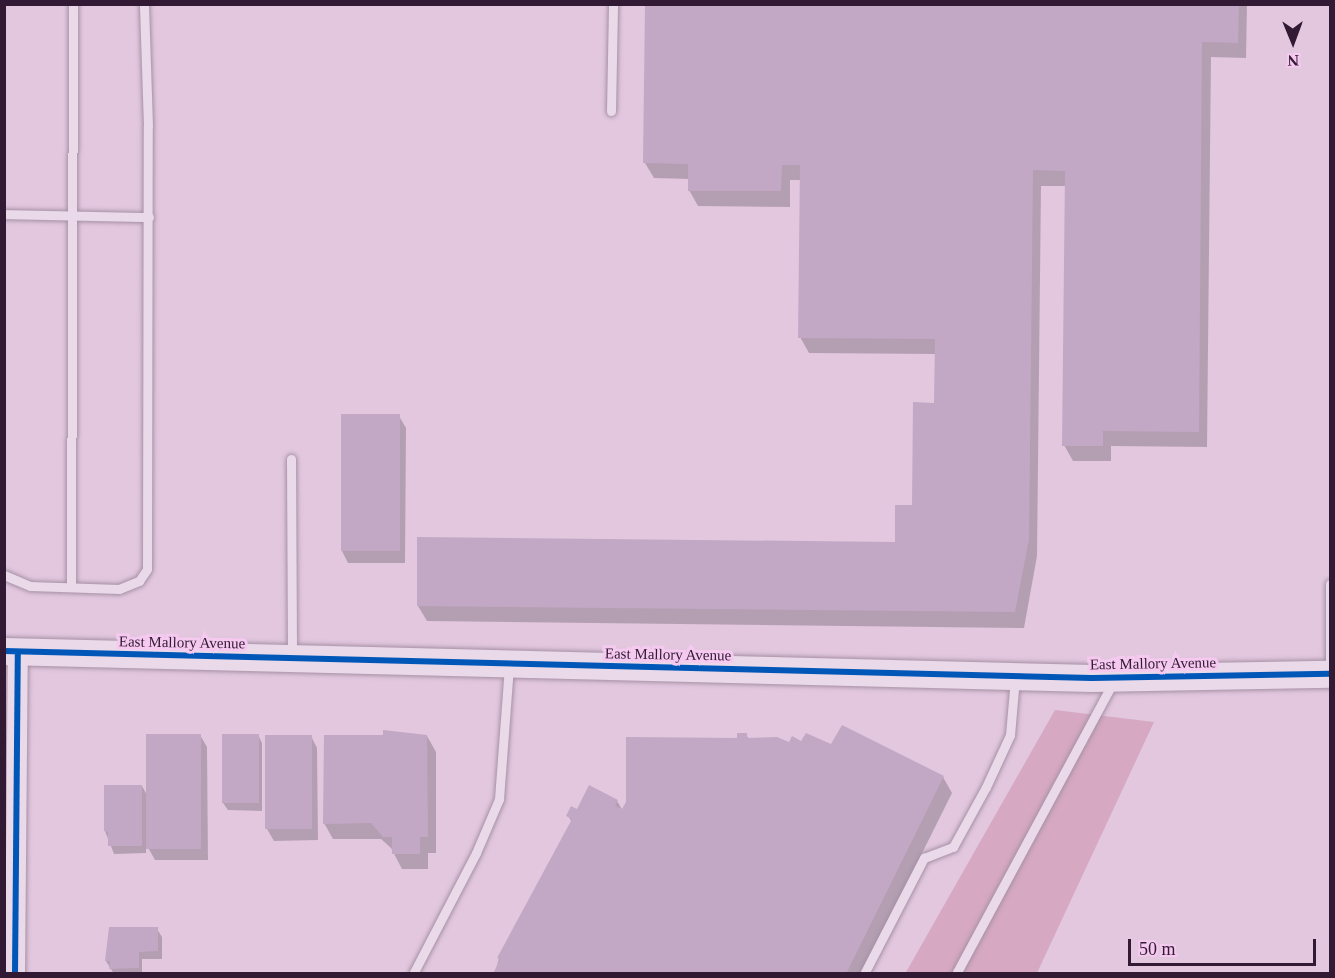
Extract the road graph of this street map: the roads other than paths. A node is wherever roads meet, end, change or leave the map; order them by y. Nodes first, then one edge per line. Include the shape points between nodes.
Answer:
1 (73, 4) edge
2 (144, 4) edge
3 (613, 4) edge
4 (611, 111) dead end
5 (4, 214) edge
6 (73, 215) junction
7 (149, 217) junction
8 (291, 459) dead end
9 (4, 575) edge
10 (1330, 584) edge
11 (71, 587) junction
12 (11, 651) edge
13 (292, 658) junction
14 (509, 663) junction
15 (1330, 674) edge
16 (1016, 676) junction
17 (1115, 677) junction
18 (10, 855) edge
19 (15, 974) edge
20 (412, 974) edge
21 (864, 974) edge
22 (956, 974) edge

1 - 6 lane
2 - 7 lane
3 - 4 lane
5 - 6 lane
6 - 7 lane
6 - 11 lane
7 - 11 lane via 147,568 139,581 119,589
8 - 13 lane
9 - 11 lane via 30,586
10 - 15 lane
12 - 13 main road, East Mallory Avenue
12 - 18 street
13 - 14 main road, East Mallory Avenue
14 - 16 main road, East Mallory Avenue
14 - 20 lane via 499,799 476,853
15 - 17 main road, East Mallory Avenue
16 - 17 main road, East Mallory Avenue
16 - 21 lane via 1010,735 986,787 953,847 924,858
17 - 22 lane
18 - 19 street

